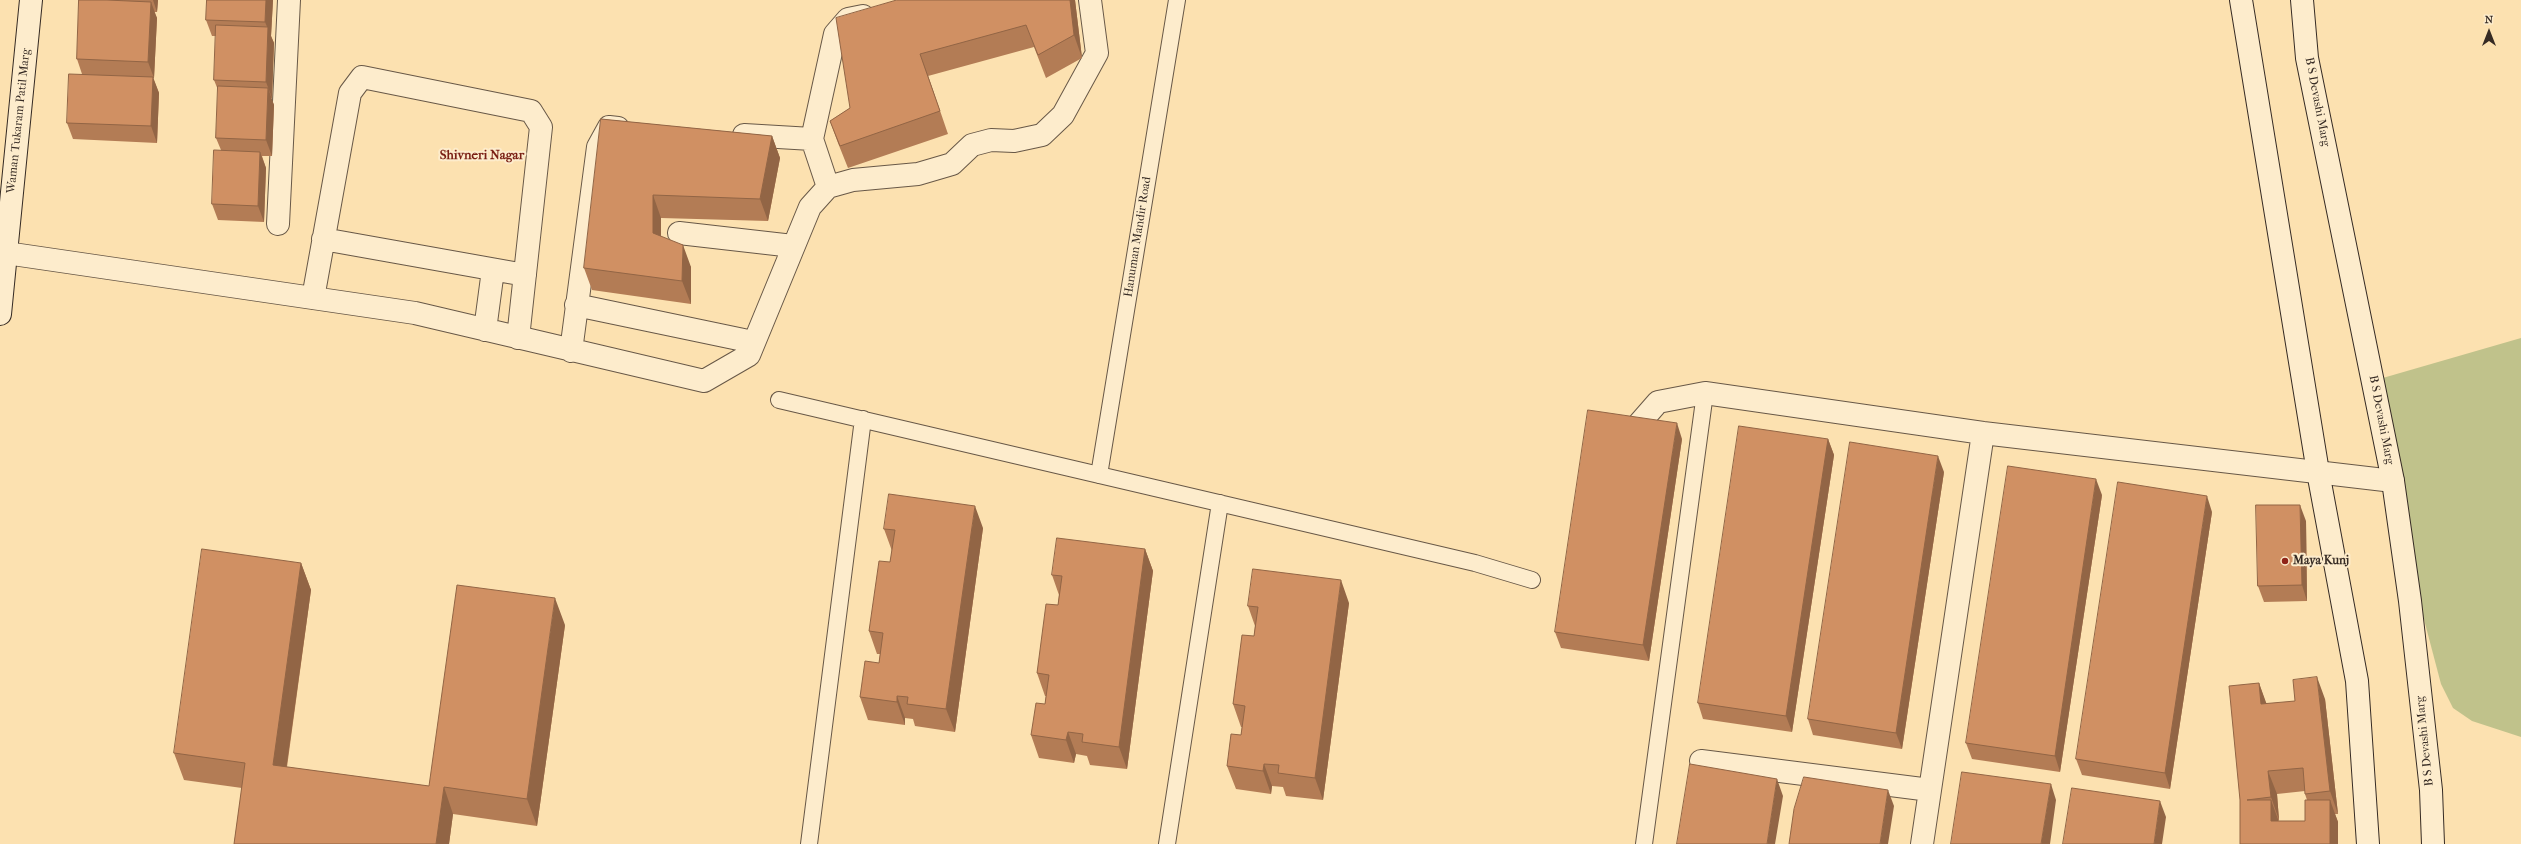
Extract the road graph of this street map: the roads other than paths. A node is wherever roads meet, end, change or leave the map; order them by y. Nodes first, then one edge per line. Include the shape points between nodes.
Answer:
1 (31, 0) edge
2 (290, 0) edge
3 (1090, 0) edge
4 (1177, 0) edge
5 (2241, 0) edge
6 (2302, 0) edge
7 (885, 11) edge
8 (640, 129) edge
9 (726, 134) edge
10 (812, 139) junction
11 (828, 187) junction
12 (278, 224) dead end
13 (679, 234) dead end
14 (323, 239) junction
15 (793, 246) junction
16 (6, 253) junction
17 (493, 270) junction
18 (525, 276) junction
19 (313, 298) junction
20 (576, 305) junction
21 (0, 314) edge
22 (485, 330) junction
23 (518, 338) junction
24 (754, 342) junction
25 (571, 351) junction
26 (1705, 393) junction
27 (779, 400) dead end
28 (863, 419) junction
29 (1637, 426) edge
30 (1983, 433) junction
31 (2318, 472) junction
32 (1099, 475) junction
33 (2393, 481) junction
34 (1220, 503) junction
35 (1532, 580) dead end
36 (1701, 761) dead end
37 (1930, 790) junction
38 (809, 844) edge
39 (1167, 844) edge
40 (1644, 844) edge
41 (1922, 844) edge
42 (2368, 844) edge
43 (2433, 844) edge

1 - 16 street, Waman Tukaram Patil Marg
2 - 12 street
3 - 11 street via 1097,53 1063,115 1042,135 1014,141 991,140 972,145 952,164 918,174 853,180
4 - 32 lane, Hanuman Mandir Road
5 - 31 street
6 - 33 street, B S Devashi Marg via 2307,58
7 - 10 street via 848,18 835,34
8 - 20 street via 609,127 598,147
9 - 10 street
10 - 11 street
11 - 15 street via 810,207
13 - 15 street
14 - 17 street
14 - 18 street via 350,93 362,77 531,111 541,127
14 - 19 street
15 - 24 street
16 - 19 street
16 - 21 street, Waman Tukaram Patil Marg
17 - 18 street
17 - 22 street
18 - 23 street
19 - 22 street via 416,313
20 - 24 street
20 - 25 street
22 - 23 street
23 - 25 street
24 - 25 street via 749,355 704,381
26 - 29 street via 1658,402
26 - 30 street
26 - 40 lane
27 - 28 lane
28 - 32 lane
28 - 38 lane
30 - 31 street
30 - 37 street
31 - 33 street
31 - 42 street via 2356,681
32 - 34 lane
33 - 43 street, B S Devashi Marg via 2410,601 2431,790
34 - 35 lane via 1475,563
34 - 39 lane
36 - 37 street
37 - 41 street

